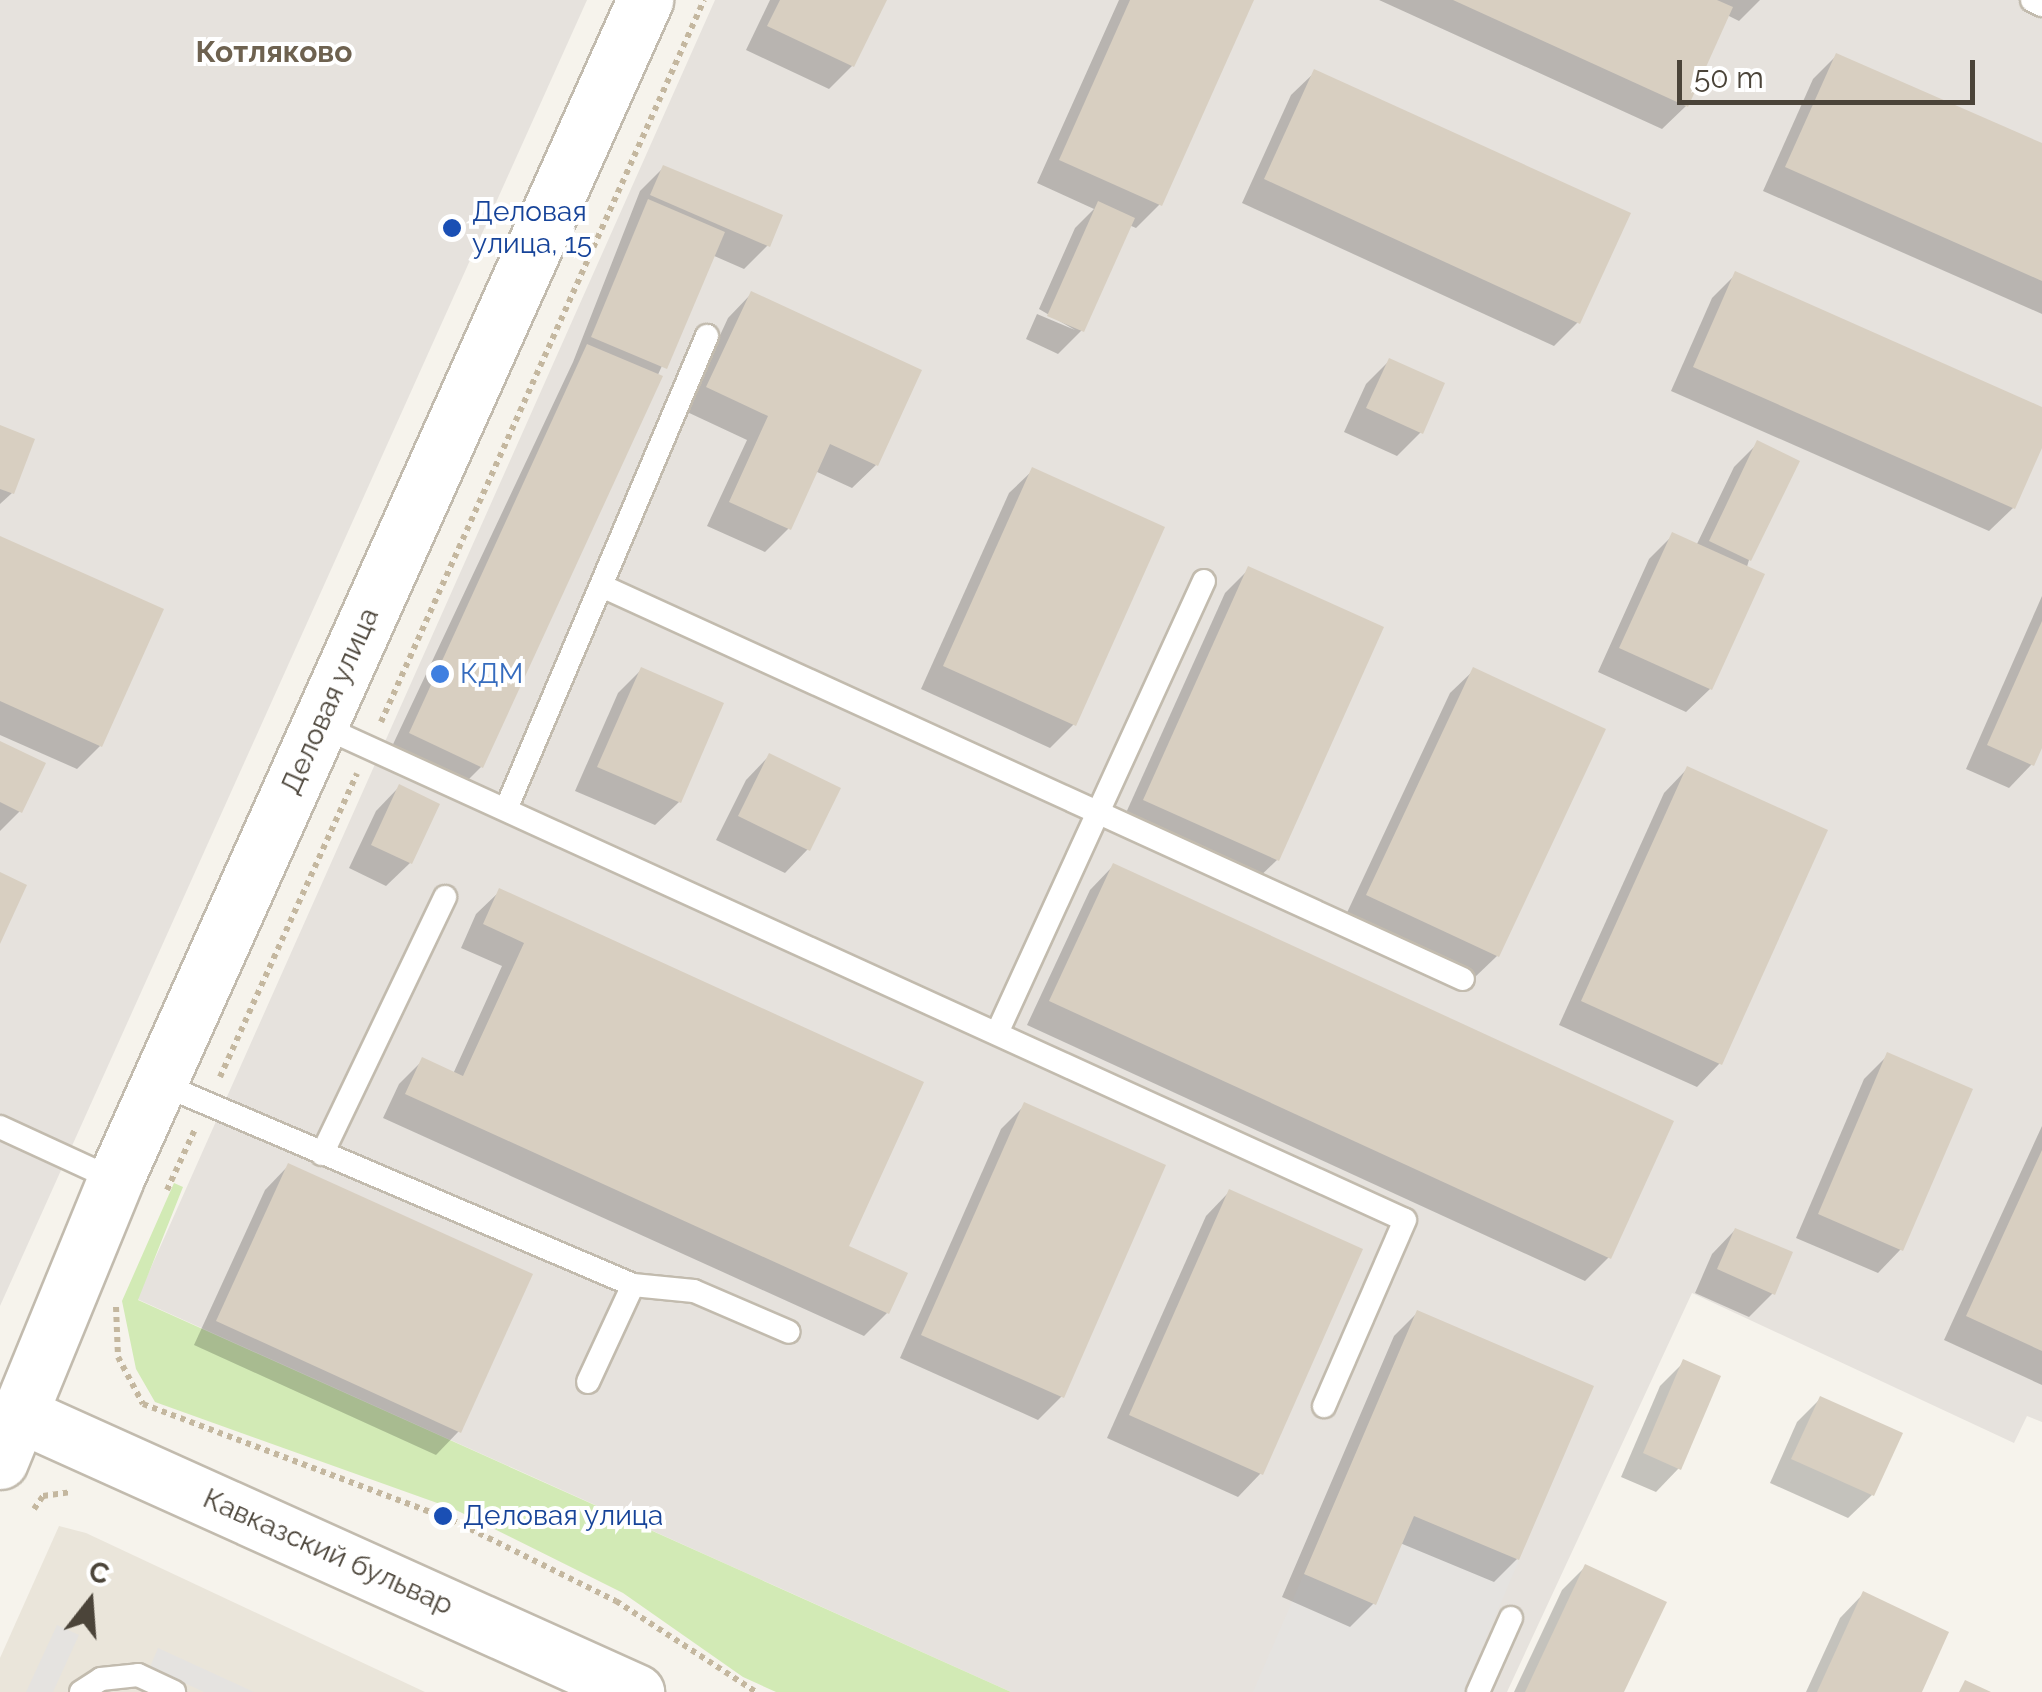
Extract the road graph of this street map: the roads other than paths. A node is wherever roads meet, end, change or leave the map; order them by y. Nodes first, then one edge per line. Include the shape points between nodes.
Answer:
1 (645, 0) edge
2 (2032, 0) edge
3 (2042, 5) edge
4 (707, 336) dead end
5 (1204, 581) dead end
6 (604, 587) junction
7 (319, 725) junction
8 (506, 810) junction
9 (1098, 812) junction
10 (446, 897) dead end
11 (1463, 979) dead end
12 (997, 1033) junction
13 (183, 1094) junction
14 (0, 1128) edge
15 (322, 1154) junction
16 (136, 1195) junction
17 (633, 1285) junction
18 (789, 1332) dead end
19 (588, 1382) dead end
20 (1324, 1406) dead end
21 (10, 1437) edge
22 (1511, 1618) dead end
23 (81, 1692) edge
24 (174, 1692) edge
25 (636, 1692) edge
26 (1478, 1692) edge

1 - 7 street, Деловая улица
2 - 3 lane
4 - 6 lane
5 - 9 lane
6 - 8 lane
6 - 9 lane
7 - 8 lane
7 - 13 street, Деловая улица
8 - 12 lane
9 - 11 lane
9 - 12 lane
10 - 15 lane
12 - 20 lane via 1405,1220
13 - 15 lane
13 - 16 street, Деловая улица
14 - 16 lane
15 - 17 lane
16 - 21 street, Деловая улица
17 - 18 lane via 694,1292
17 - 19 lane
21 - 25 street, Кавказский бульвар
22 - 26 lane
23 - 24 lane via 100,1679 138,1676

